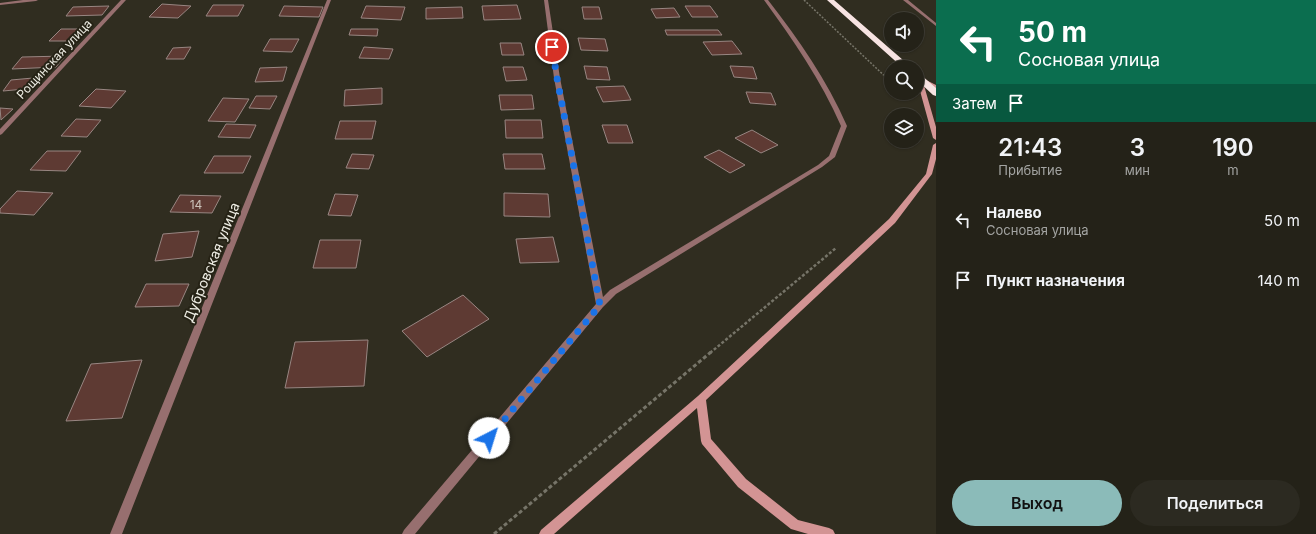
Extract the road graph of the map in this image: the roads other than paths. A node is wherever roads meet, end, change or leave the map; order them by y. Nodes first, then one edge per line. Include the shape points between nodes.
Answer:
1 (36, 0) edge
2 (124, 0) edge
3 (329, 0) edge
4 (546, 0) edge
5 (766, 0) edge
6 (830, 0) edge
7 (905, 0) edge
8 (0, 4) edge
9 (936, 25) edge
10 (899, 60) edge
11 (924, 80) edge
12 (924, 82) edge
13 (936, 87) edge
14 (936, 93) edge
15 (924, 97) edge
16 (0, 134) edge
17 (936, 138) edge
18 (936, 145) edge
19 (600, 305) junction
20 (701, 399) junction
21 (116, 534) edge
22 (408, 534) edge
23 (545, 534) edge
24 (829, 534) edge

1 - 8 street
2 - 16 street, Рощинская улица
3 - 21 street, Дубровская улица
4 - 19 street via 557,78
5 - 19 street via 800,45 835,104 844,126 832,157 613,292
6 - 10 highway
7 - 9 street
11 - 13 main road
12 - 14 highway
15 - 17 main road
18 - 20 main road via 929,174 892,221
19 - 22 street
20 - 23 main road
20 - 24 main road via 706,441 742,483 795,525

